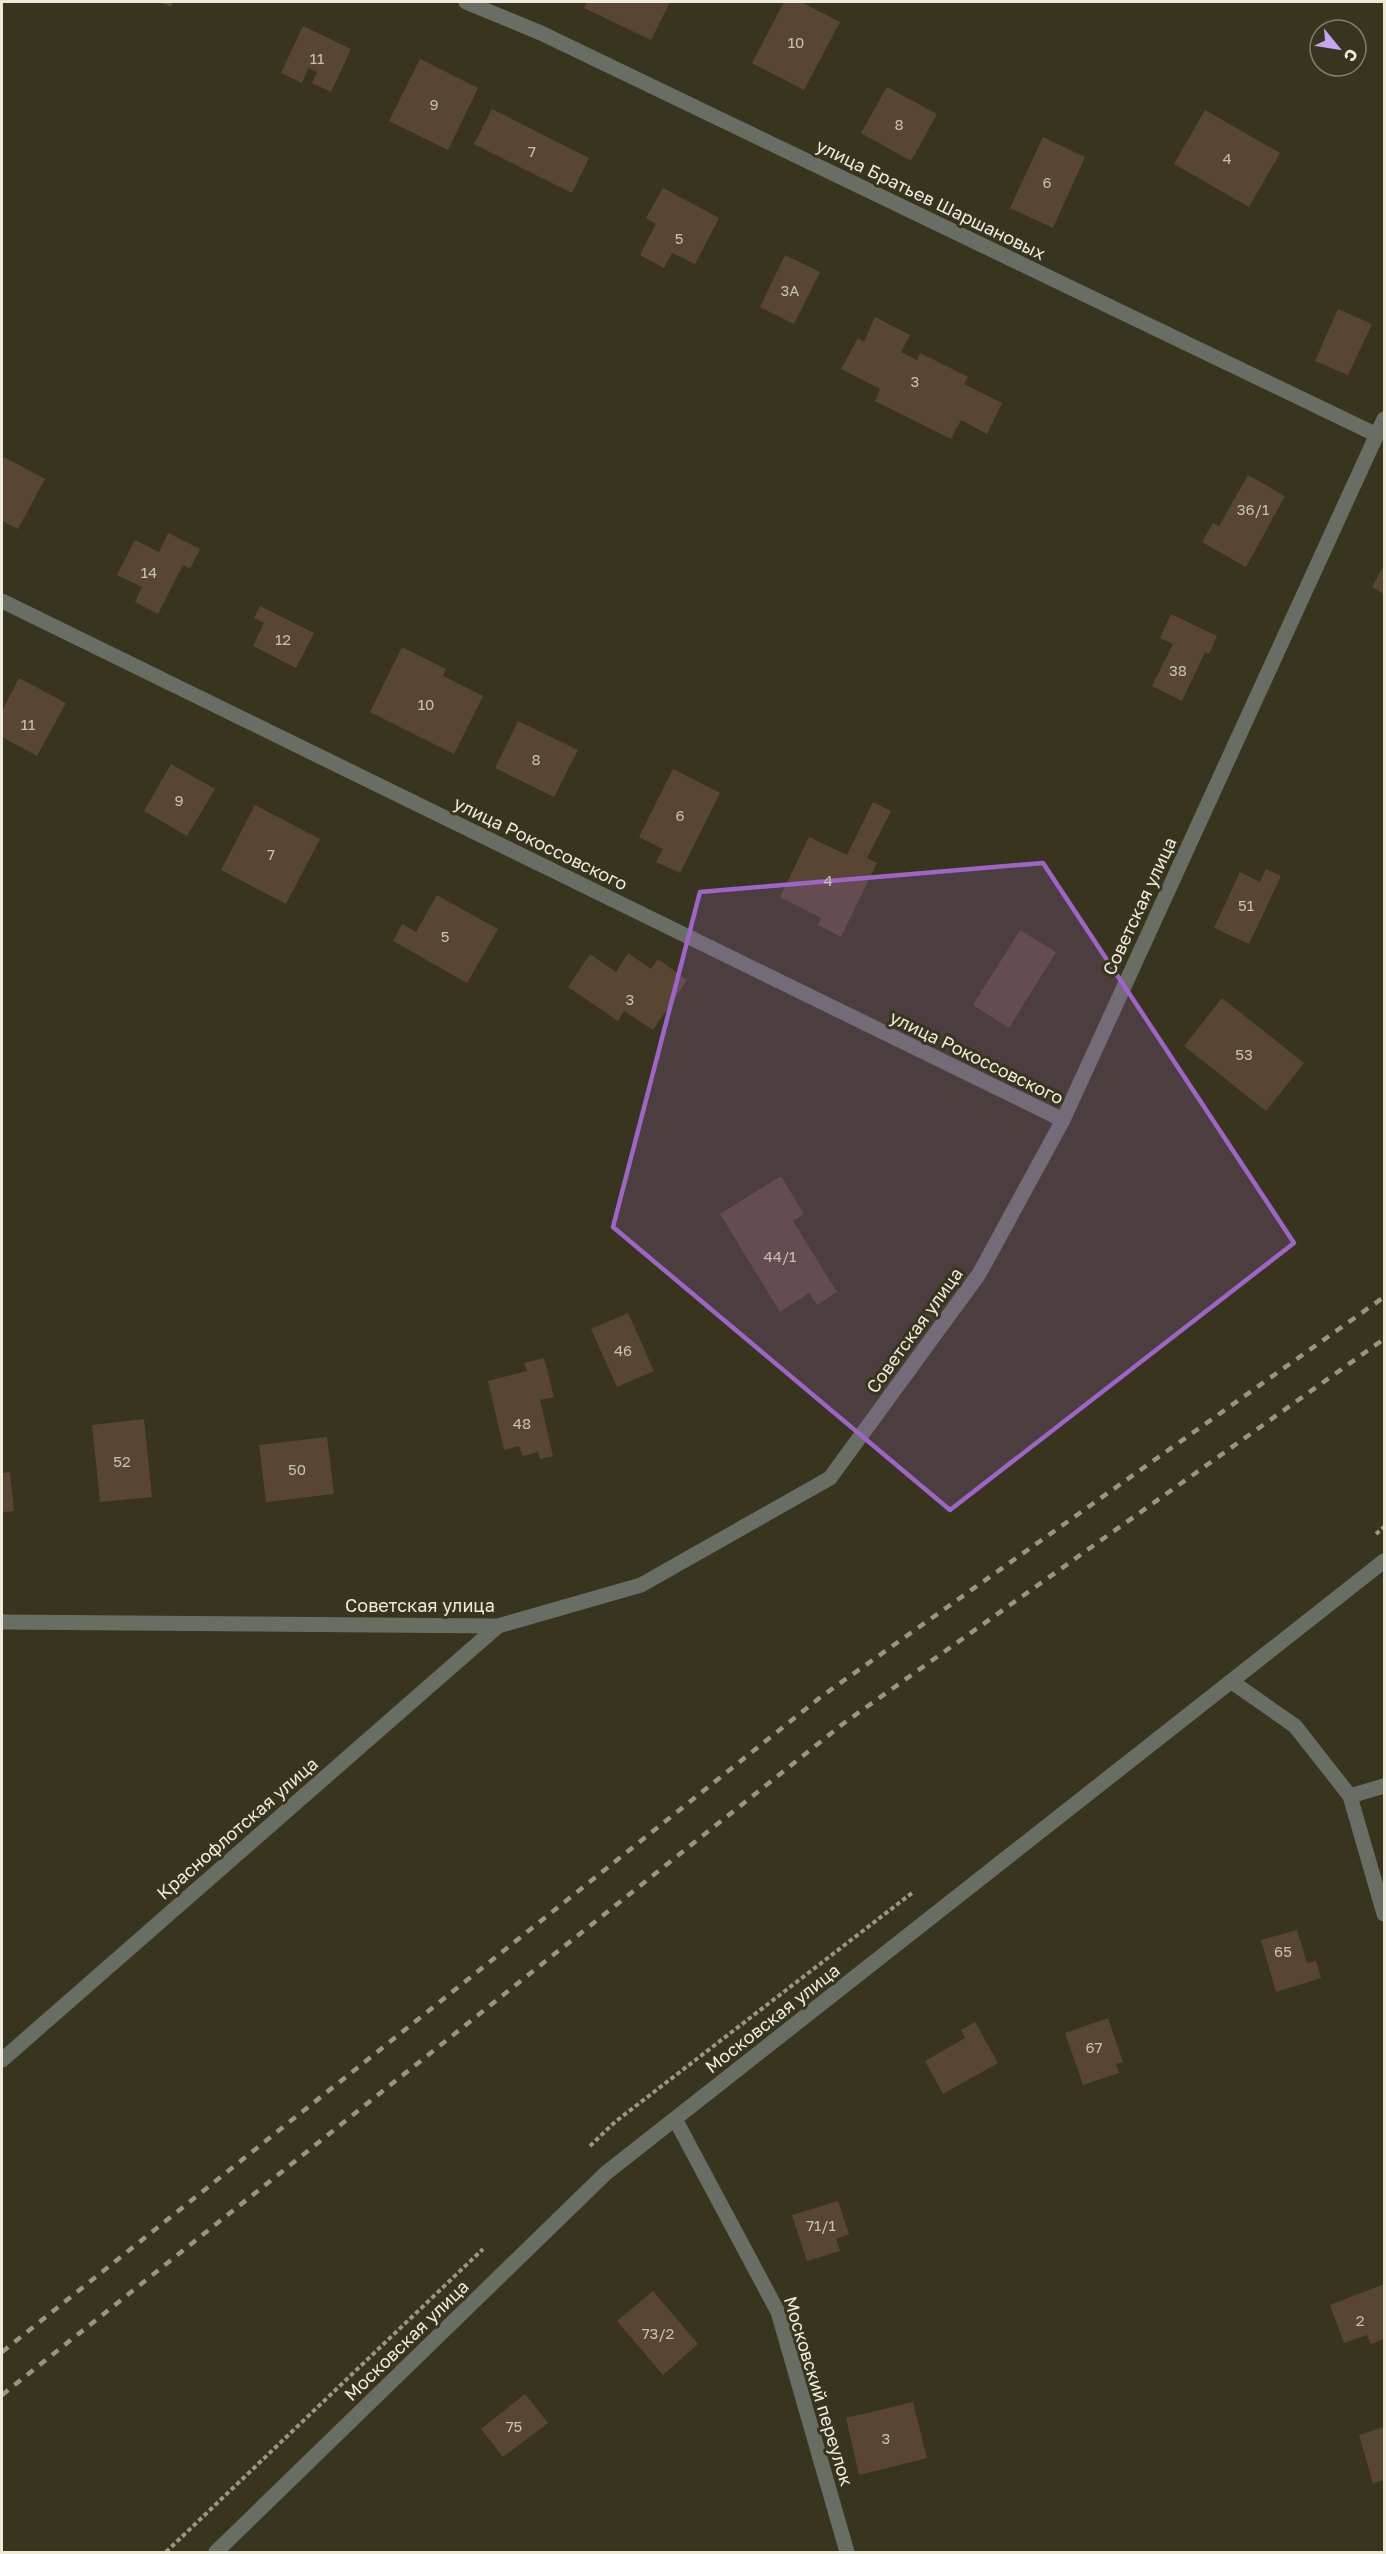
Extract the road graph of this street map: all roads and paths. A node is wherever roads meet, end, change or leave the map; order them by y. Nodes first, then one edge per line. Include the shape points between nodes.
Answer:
1 (466, 2) edge
2 (1384, 419) edge
3 (1377, 435) junction
4 (2, 601) edge
5 (1063, 1120) junction
6 (1384, 1561) edge
7 (2, 1622) edge
8 (498, 1626) junction
9 (1232, 1682) junction
10 (1384, 1786) edge
11 (1350, 1796) junction
12 (1384, 1914) edge
13 (2, 2060) edge
14 (675, 2119) junction
15 (216, 2553) edge
16 (847, 2553) edge

1 - 3 street, улица Братьев Шаршановых via 541,33
2 - 3 street, Советская улица
3 - 5 street, Советская улица
4 - 5 street, улица Рокоссовского
5 - 8 street, Советская улица via 979,1274 830,1478 641,1585
6 - 9 street, Московская улица
7 - 8 street, Советская улица
8 - 13 street, Краснофлотская улица
9 - 11 street via 1294,1726
9 - 14 street, Московская улица
10 - 11 street
11 - 12 street
14 - 15 street, Московская улица via 606,2173
14 - 16 street, Московский переулок via 778,2312

